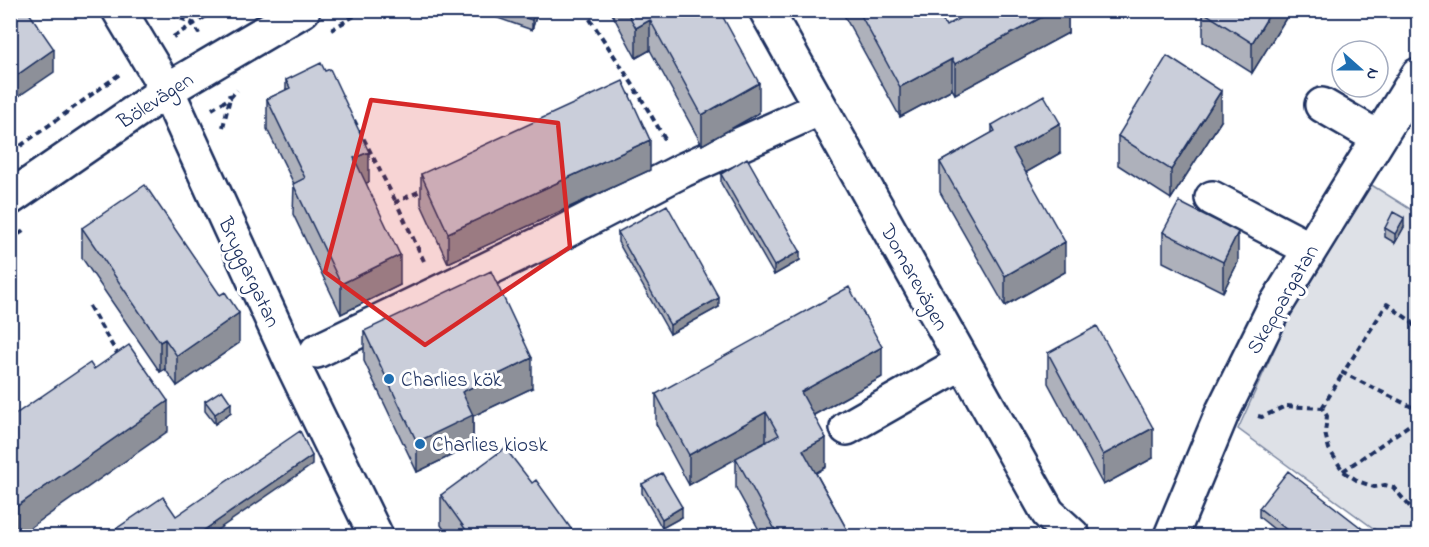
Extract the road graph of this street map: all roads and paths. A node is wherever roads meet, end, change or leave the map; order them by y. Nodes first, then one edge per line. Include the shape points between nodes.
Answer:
1 (119, 10) edge
2 (216, 10) edge
3 (303, 10) edge
4 (584, 10) edge
5 (766, 10) edge
6 (146, 56) junction
7 (1419, 75) edge
8 (167, 90) junction
9 (637, 91) junction
10 (616, 101) edge
11 (1323, 105) dead end
12 (821, 108) junction
13 (351, 114) edge
14 (1379, 138) junction
15 (10, 153) edge
16 (683, 170) junction
17 (427, 188) edge
18 (10, 198) edge
19 (1212, 198) dead end
20 (396, 202) junction
21 (1310, 249) junction
22 (438, 292) junction
23 (89, 306) dead end
24 (317, 351) dead end
25 (121, 360) edge
26 (963, 362) junction
27 (1343, 373) junction
28 (1419, 389) edge
29 (1322, 408) junction
30 (1419, 410) edge
31 (1253, 416) dead end
32 (1419, 419) edge
33 (847, 428) dead end
34 (1343, 471) junction
35 (1419, 524) edge
36 (376, 537) edge
37 (1073, 537) edge
38 (1171, 537) edge

1 - 6 street, Bryggargatan
2 - 6 path
3 - 8 street, Bölevägen
4 - 9 path
5 - 12 street, Domarevägen
6 - 8 street, Bryggargatan
6 - 15 path
7 - 14 street, Skeppargatan
8 - 18 street, Bölevägen
8 - 36 street, Bryggargatan
9 - 10 path
9 - 16 path
11 - 14 street
12 - 16 street
12 - 26 street, Domarevägen
13 - 20 path
14 - 21 street, Skeppargatan
16 - 22 street
17 - 20 path
19 - 21 street
20 - 22 path
21 - 38 street, Skeppargatan via 1274,308 1228,400
22 - 24 street
23 - 25 path
26 - 33 street
26 - 37 street, Domarevägen via 1048,513
27 - 28 path via 1387,304 1412,322 1416,332
27 - 29 path
27 - 30 path
29 - 31 path via 1286,406 1262,417
29 - 34 path via 1327,416 1325,433 1329,449
32 - 34 path
34 - 35 path via 1374,487 1394,487 1417,515

